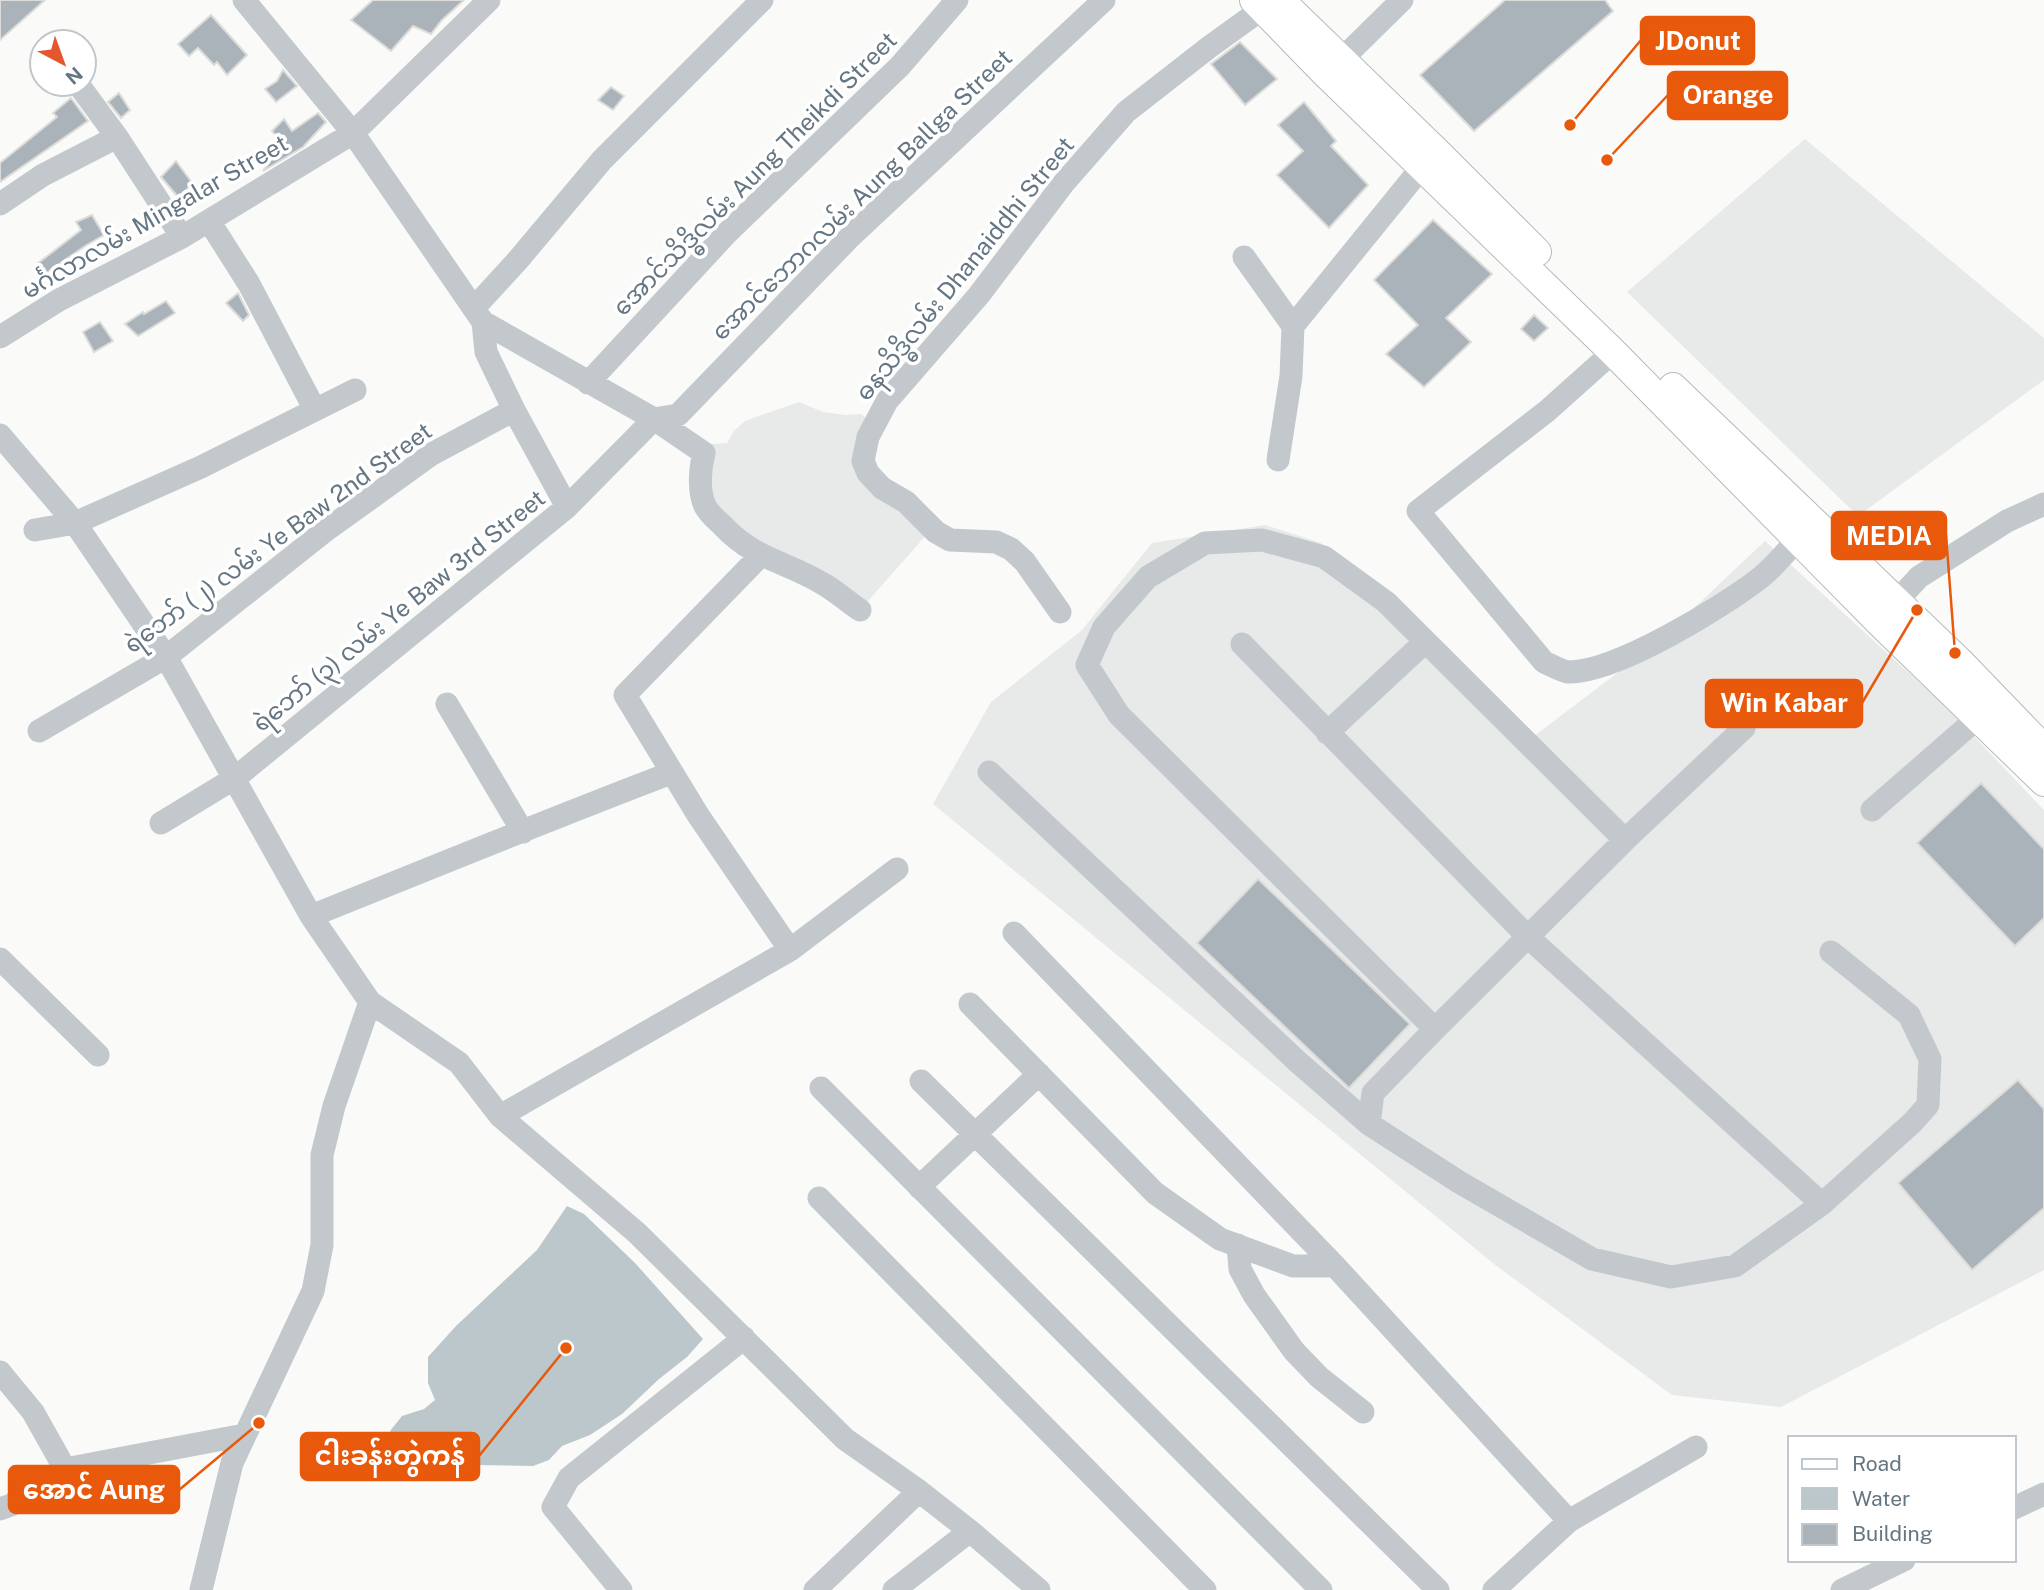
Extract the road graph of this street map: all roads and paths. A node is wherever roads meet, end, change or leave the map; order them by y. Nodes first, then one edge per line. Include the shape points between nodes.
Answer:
1 (244, 0) edge
2 (489, 0) edge
3 (762, 0) edge
4 (957, 0) edge
5 (1104, 0) edge
6 (1402, 0) edge
7 (1265, 3) edge
8 (1342, 59) junction
9 (88, 98) edge
10 (354, 133) junction
11 (117, 137) junction
12 (1430, 160) junction
13 (0, 204) edge
14 (209, 221) junction
15 (182, 237) junction
16 (1244, 257) dead end
17 (479, 315) junction
18 (1293, 326) junction
19 (0, 337) edge
20 (1613, 352) junction
21 (588, 383) junction
22 (355, 390) dead end
23 (315, 410) junction
24 (514, 410) junction
25 (654, 419) junction
26 (0, 435) edge
27 (1278, 460) dead end
28 (2044, 504) edge
29 (567, 507) junction
30 (75, 523) junction
31 (35, 530) dead end
32 (1805, 530) junction
33 (761, 555) junction
34 (1897, 601) junction
35 (860, 610) dead end
36 (1060, 611) dead end
37 (1879, 622) junction
38 (1425, 642) junction
39 (1242, 644) dead end
40 (166, 657) junction
41 (447, 704) dead end
42 (1987, 709) junction
43 (1744, 728) dead end
44 (39, 732) dead end
45 (1327, 733) junction
46 (2044, 749) edge
47 (989, 772) dead end
48 (671, 773) junction
49 (235, 778) junction
50 (2044, 782) edge
51 (1872, 810) dead end
52 (161, 823) dead end
53 (523, 832) junction
54 (1625, 840) junction
55 (897, 870) dead end
56 (311, 916) junction
57 (1014, 933) dead end
58 (1528, 937) junction
59 (790, 950) junction
60 (1831, 952) dead end
61 (0, 959) edge
62 (370, 1002) junction
63 (970, 1004) dead end
64 (1435, 1029) junction
65 (98, 1055) dead end
66 (1039, 1074) junction
67 (921, 1081) dead end
68 (821, 1088) dead end
69 (500, 1116) junction
70 (1369, 1124) junction
71 (974, 1135) junction
72 (919, 1187) junction
73 (819, 1198) dead end
74 (1822, 1204) junction
75 (1238, 1245) junction
76 (1335, 1266) junction
77 (744, 1338) junction
78 (0, 1372) edge
79 (1363, 1412) dead end
80 (244, 1435) junction
81 (1696, 1447) dead end
82 (65, 1469) junction
83 (919, 1491) junction
84 (2044, 1494) edge
85 (2016, 1507) edge
86 (0, 1509) edge
87 (1569, 1521) junction
88 (970, 1531) junction
89 (1901, 1562) edge
90 (201, 1590) edge
91 (621, 1590) edge
92 (815, 1590) edge
93 (894, 1590) edge
94 (1040, 1590) edge
95 (1205, 1590) edge
96 (1321, 1590) edge
97 (1438, 1590) edge
98 (1494, 1590) edge
99 (1842, 1590) edge

1 - 10 street
2 - 10 street, မင်္ဂလာလမ်း Mingalar Street
3 - 17 street via 602,160 518,260
4 - 21 street, အောင်သိဒ္ဓိလမ်း Aung Theikdi Street via 900,66 727,233
5 - 25 street, အောင်ဘောဂလမ်း Aung Ballga Street via 851,236 678,415
6 - 8 street
7 - 8 main road
7 - 12 main road
7 - 36 street, ဓနသိဒ္ဓိလမ်း Dhanaiddhi Street via 1126,112 887,401 868,437 863,461 882,488 950,540 996,542 1011,549 1026,562
8 - 12 main road
9 - 11 street
10 - 14 street, မင်္ဂလာလမ်း Mingalar Street
10 - 17 street
11 - 13 street via 43,175
11 - 15 street
12 - 18 street
12 - 20 main road
12 - 32 main road via 1624,341
14 - 15 street, မင်္ဂလာလမ်း Mingalar Street
14 - 23 street
15 - 19 street, မင်္ဂလာလမ်း Mingalar Street via 59,300
16 - 18 street
17 - 21 street
17 - 24 street via 486,352
18 - 27 street via 1291,376
20 - 32 main road
20 - 32 street via 1547,411 1418,511 1544,662 1567,672 1595,668 1640,650 1761,577
21 - 25 street
22 - 23 street
23 - 30 street
24 - 29 street
24 - 40 street, ရဲဘော် (၂) လမ်း Ye Baw 2nd Street via 432,454 325,531
25 - 29 street, ရဲဘော် (၃) လမ်း Ye Baw 3rd Street
25 - 33 street via 704,453 700,467 705,506 741,544
26 - 30 street
28 - 34 street via 2007,521 1919,577
29 - 49 street, ရဲဘော် (၃) လမ်း Ye Baw 3rd Street
30 - 31 street
30 - 40 street
32 - 34 main road
32 - 37 main road
33 - 35 street via 824,584
33 - 48 street via 625,695
34 - 37 street
34 - 42 main road
37 - 42 main road
38 - 45 street
38 - 54 street
38 - 64 street via 1386,602 1324,557 1262,540 1205,543 1148,577 1104,627 1087,665 1119,715
39 - 45 street
40 - 44 street, ရဲဘော် (၂) လမ်း Ye Baw 2nd Street
40 - 49 street
41 - 53 street
42 - 46 main road
42 - 50 main road
42 - 51 street
43 - 54 street
45 - 58 street
47 - 70 street
48 - 53 street
48 - 59 street
49 - 52 street, ရဲဘော် (၃) လမ်း Ye Baw 3rd Street
49 - 56 street
53 - 56 street
54 - 58 street
55 - 59 street
56 - 62 street
57 - 76 street
58 - 64 street
58 - 74 street
59 - 69 street
60 - 74 street via 1909,1015 1930,1059 1928,1105
61 - 65 street
62 - 69 street via 459,1063
62 - 80 street via 334,1106 323,1155 322,1245 313,1291
63 - 66 street
64 - 70 street via 1373,1093
66 - 71 street
66 - 75 street via 1155,1193 1220,1239
67 - 71 street
68 - 72 street
69 - 77 street via 637,1233
70 - 74 street via 1592,1259 1671,1277 1735,1266
71 - 72 street
71 - 97 street
72 - 96 street
73 - 95 street
75 - 76 street via 1293,1266
75 - 79 street via 1240,1269 1294,1351
76 - 87 street
77 - 83 street via 845,1439
77 - 91 street via 569,1478 553,1507
78 - 82 street via 33,1412
80 - 82 street
80 - 90 street via 232,1463
81 - 87 street
82 - 86 street
83 - 88 street
83 - 92 street
84 - 85 street
87 - 98 street
88 - 93 street
88 - 94 street
89 - 99 street

